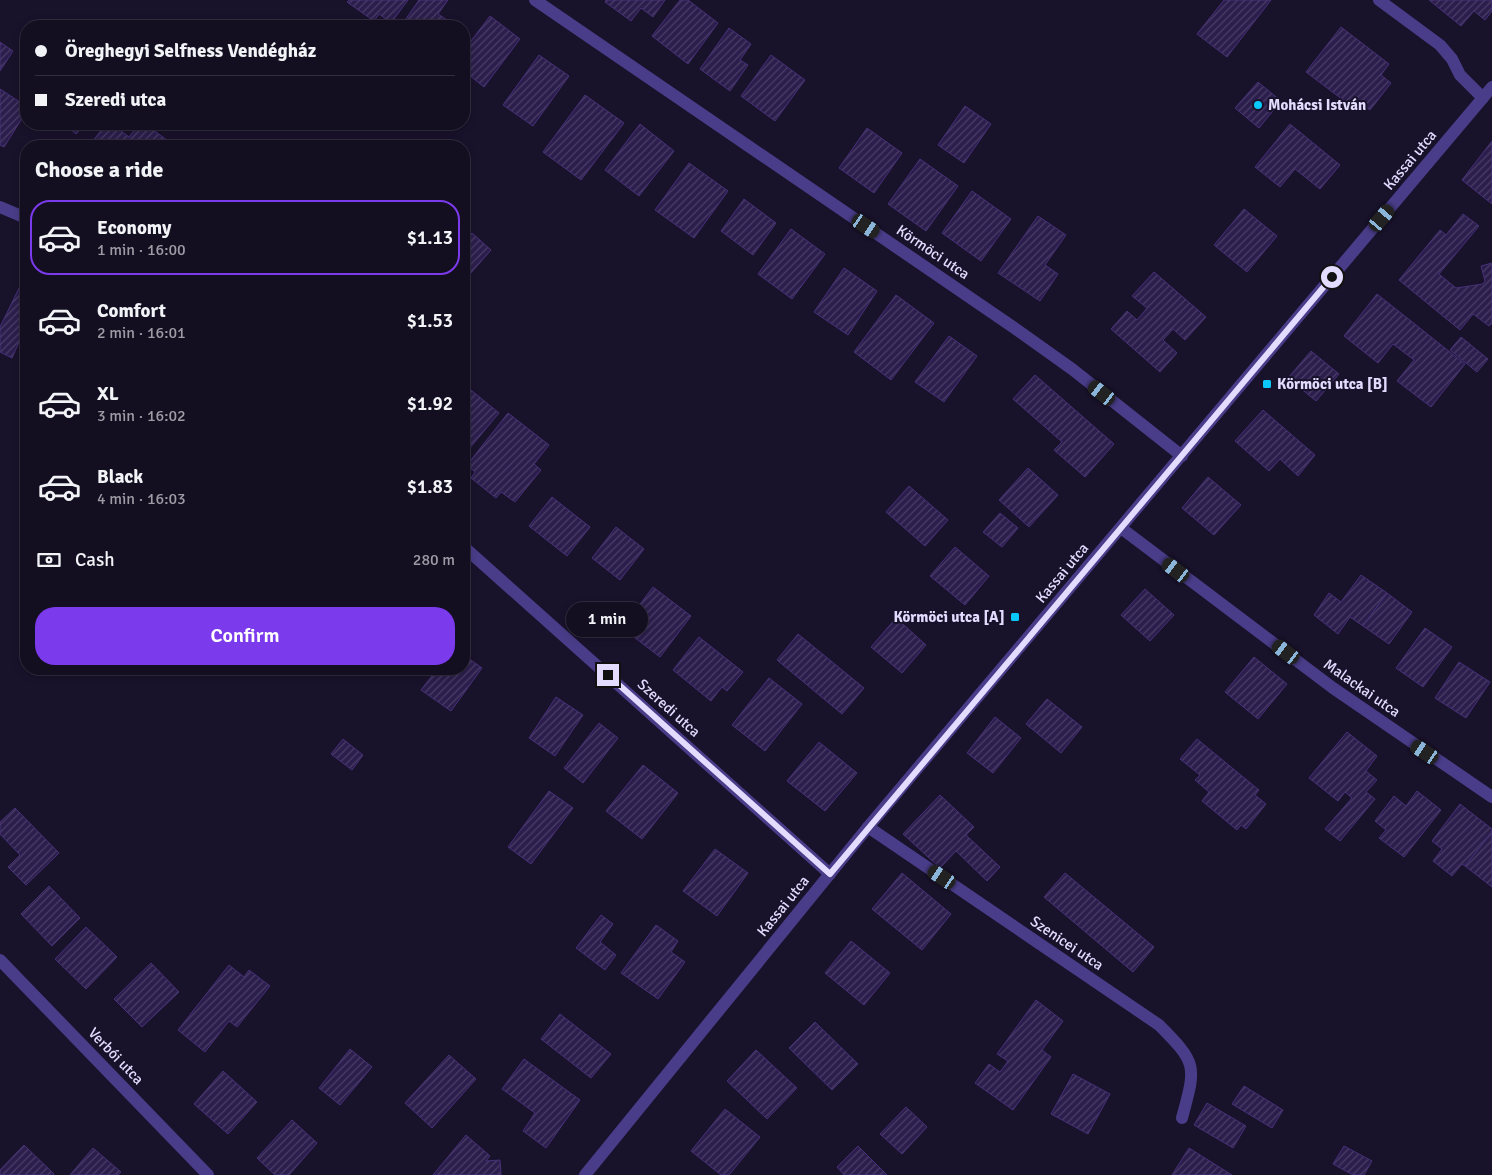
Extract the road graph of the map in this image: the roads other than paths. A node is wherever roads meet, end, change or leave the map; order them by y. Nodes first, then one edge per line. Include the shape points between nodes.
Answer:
1 (535, 0) edge
2 (1379, 0) edge
3 (1492, 87) edge
4 (1483, 98) junction
5 (0, 207) edge
6 (20, 215) edge
7 (1182, 456) junction
8 (1121, 528) junction
9 (470, 552) edge
10 (1492, 797) edge
11 (868, 827) junction
12 (830, 874) junction
13 (0, 960) edge
14 (1182, 1118) dead end
15 (208, 1175) edge
16 (585, 1175) edge

1 - 7 street, Körmöci utca via 1013,327
2 - 4 street via 1440,45 1460,75
3 - 4 street, Kassai utca
4 - 7 street, Kassai utca
5 - 6 street
7 - 8 street, Kassai utca
8 - 10 street, Malackai utca via 1333,688
8 - 11 street, Kassai utca
9 - 12 street, Szeredi utca
11 - 12 street, Kassai utca
11 - 14 street, Szenicei utca via 1159,1025 1191,1062 1192,1084
12 - 16 street, Kassai utca
13 - 15 street, Verbói utca

